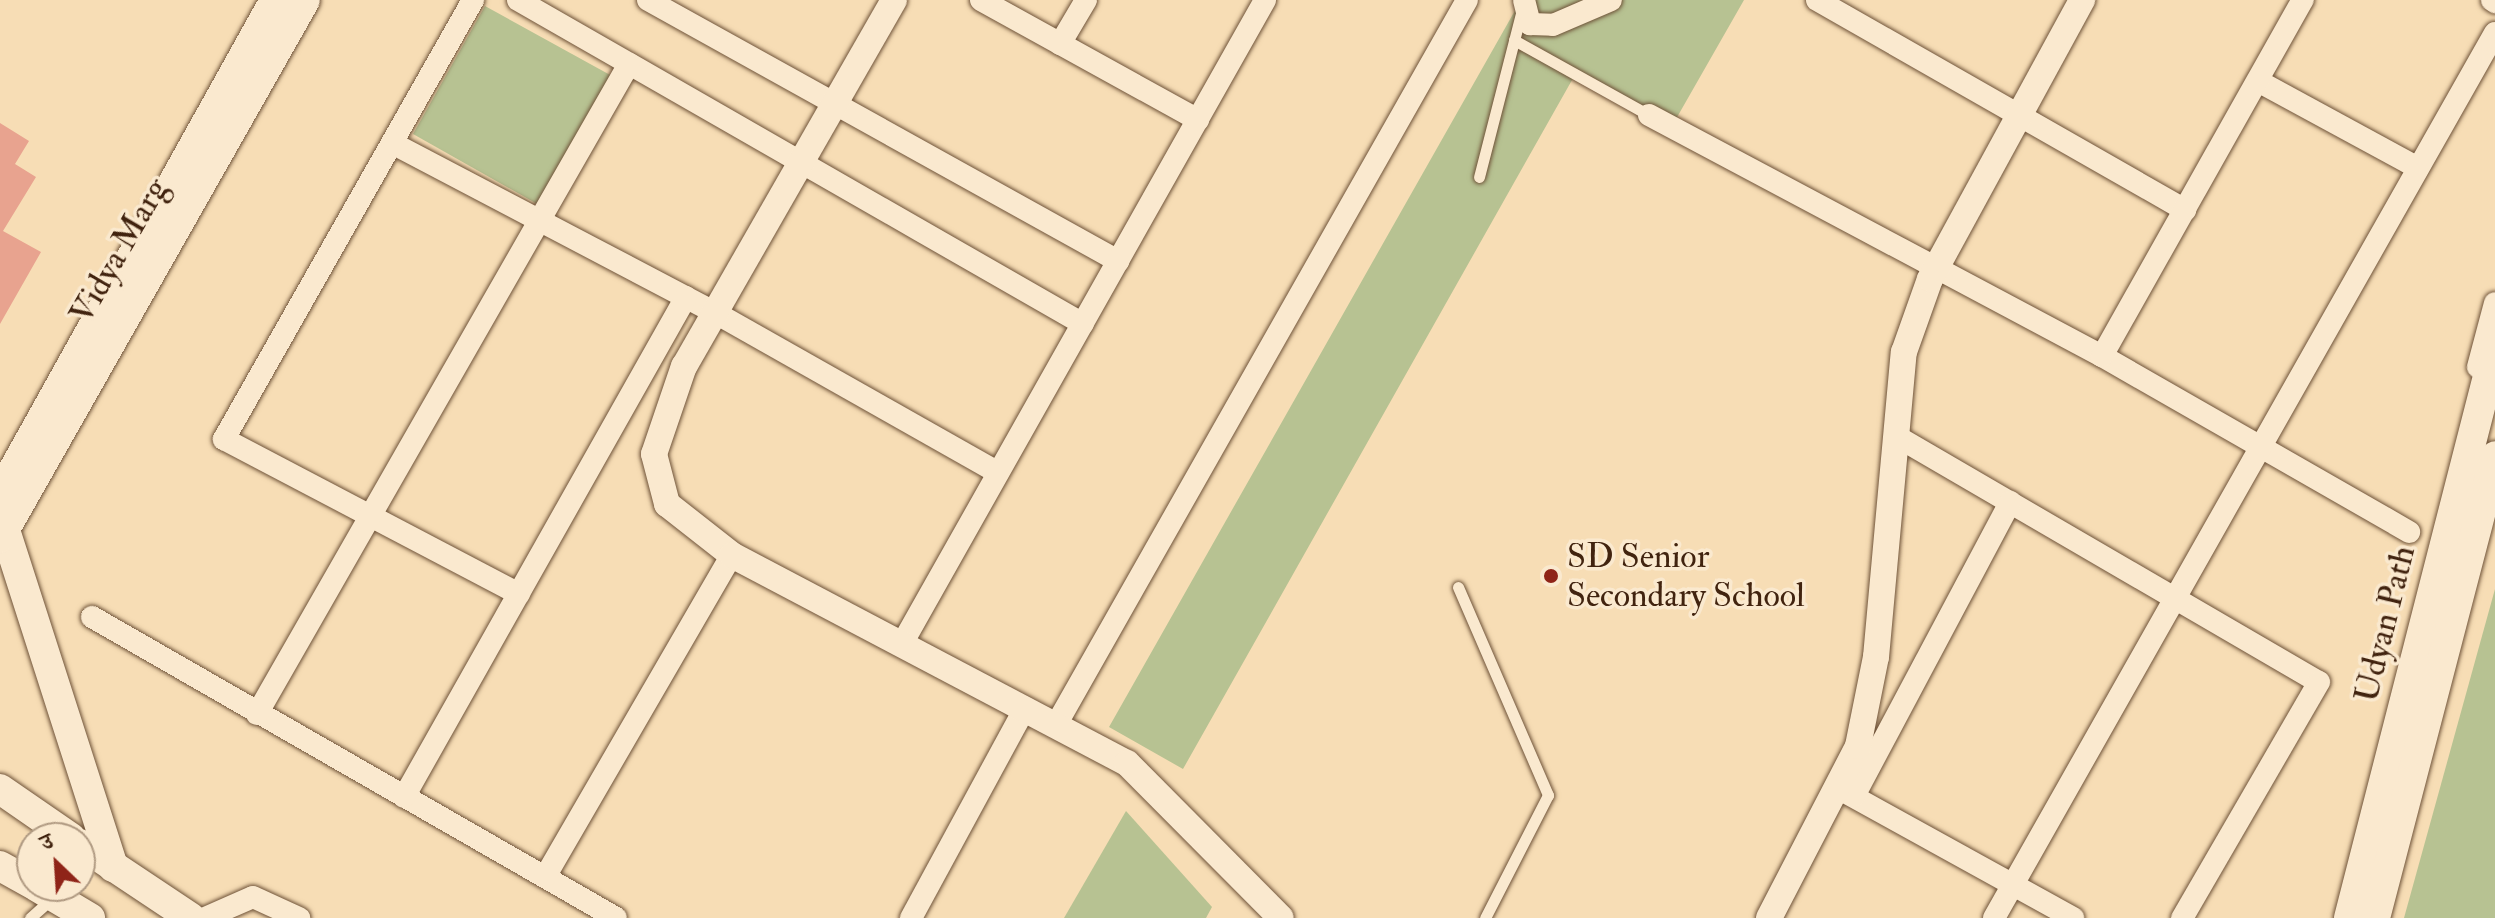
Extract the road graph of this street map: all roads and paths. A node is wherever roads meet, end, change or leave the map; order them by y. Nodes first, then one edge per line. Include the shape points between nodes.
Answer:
1 (275, 0) edge
2 (305, 0) edge
3 (473, 0) edge
4 (518, 0) edge
5 (648, 0) edge
6 (894, 0) edge
7 (981, 0) edge
8 (1086, 0) edge
9 (1265, 0) edge
10 (1467, 0) edge
11 (1611, 0) edge
12 (1817, 0) edge
13 (2082, 0) edge
14 (2303, 0) edge
15 (1524, 3) edge
16 (1846, 7) edge
17 (2495, 33) edge
18 (1514, 40) junction
19 (1060, 44) junction
20 (629, 64) junction
21 (2258, 81) junction
22 (833, 105) junction
23 (1649, 115) joint
24 (2020, 116) junction
25 (1198, 120) junction
26 (392, 143) junction
27 (800, 163) junction
28 (2418, 168) junction
29 (1479, 177) dead end
30 (2185, 210) junction
31 (540, 222) junction
32 (1118, 261) junction
33 (1935, 271) junction
34 (686, 297) junction
35 (2495, 303) edge
36 (714, 312) junction
37 (1083, 324) junction
38 (2495, 349) edge
39 (2102, 356) junction
40 (1896, 436) junction
41 (2261, 447) junction
42 (2495, 456) edge
43 (998, 473) junction
44 (0, 494) edge
45 (2010, 502) junction
46 (372, 519) junction
47 (2409, 532) dead end
48 (2, 534) edge
49 (732, 555) junction
50 (1458, 587) dead end
51 (519, 594) junction
52 (2175, 598) junction
53 (92, 617) dead end
54 (903, 642) junction
55 (1025, 708) junction
56 (257, 714) junction
57 (1056, 725) junction
58 (0, 789) edge
59 (1845, 791) junction
60 (404, 797) junction
61 (48, 822) edge
62 (96, 855) edge
63 (113, 867) junction
64 (545, 877) junction
65 (2014, 884) junction
66 (60, 902) edge
67 (84, 916) edge
68 (191, 918) edge
69 (205, 918) edge
70 (299, 918) edge
71 (616, 918) edge
72 (911, 918) edge
73 (1281, 918) edge
74 (1485, 918) edge
75 (1769, 918) edge
76 (1994, 918) edge
77 (2073, 918) edge
78 (2182, 918) edge
79 (2334, 918) edge
80 (2349, 918) edge
81 (2375, 918) edge

1 - 44 main road, Vidya Marg
2 - 48 main road, Vidya Marg
3 - 26 street
4 - 20 street
5 - 22 street
6 - 22 street
7 - 19 street
8 - 19 street
9 - 25 street
10 - 57 street
11 - 15 street via 1553,25 1530,24
12 - 16 street
13 - 24 street
14 - 21 street
15 - 18 lane
16 - 24 street
17 - 28 street
18 - 23 lane
18 - 29 lane
19 - 25 street
20 - 27 street
20 - 31 street
21 - 28 street
21 - 30 street
22 - 27 street
22 - 32 street
23 - 33 street
24 - 30 street
24 - 33 street
25 - 32 street
26 - 31 street
26 - 46 street via 224,439
27 - 36 street
27 - 37 street
28 - 41 street
30 - 39 street
31 - 34 street
31 - 46 street
32 - 37 street
33 - 39 street
33 - 40 street via 1904,352
34 - 36 street
34 - 51 street
35 - 79 street
36 - 43 street
36 - 49 street via 684,366 654,454 667,504
37 - 43 street
38 - 80 main road, Udyan Path
39 - 41 street
40 - 45 street
40 - 59 street via 1876,657
41 - 47 street
41 - 52 street
42 - 81 main road, Udyan Path
43 - 54 street
45 - 52 street
45 - 59 street
46 - 51 street
46 - 56 street
48 - 63 main road
49 - 54 street
49 - 64 street
50 - 74 lane via 1548,795
51 - 60 street
52 - 65 street
52 - 78 street via 2319,682
53 - 56 street
54 - 55 street
55 - 57 street
55 - 72 street
56 - 60 street
57 - 73 street via 1127,763
58 - 61 main road
59 - 65 street
59 - 75 street
60 - 64 street
62 - 63 main road
63 - 68 main road
64 - 71 street
65 - 76 street
65 - 77 street
66 - 67 main road
69 - 70 street via 253,897

